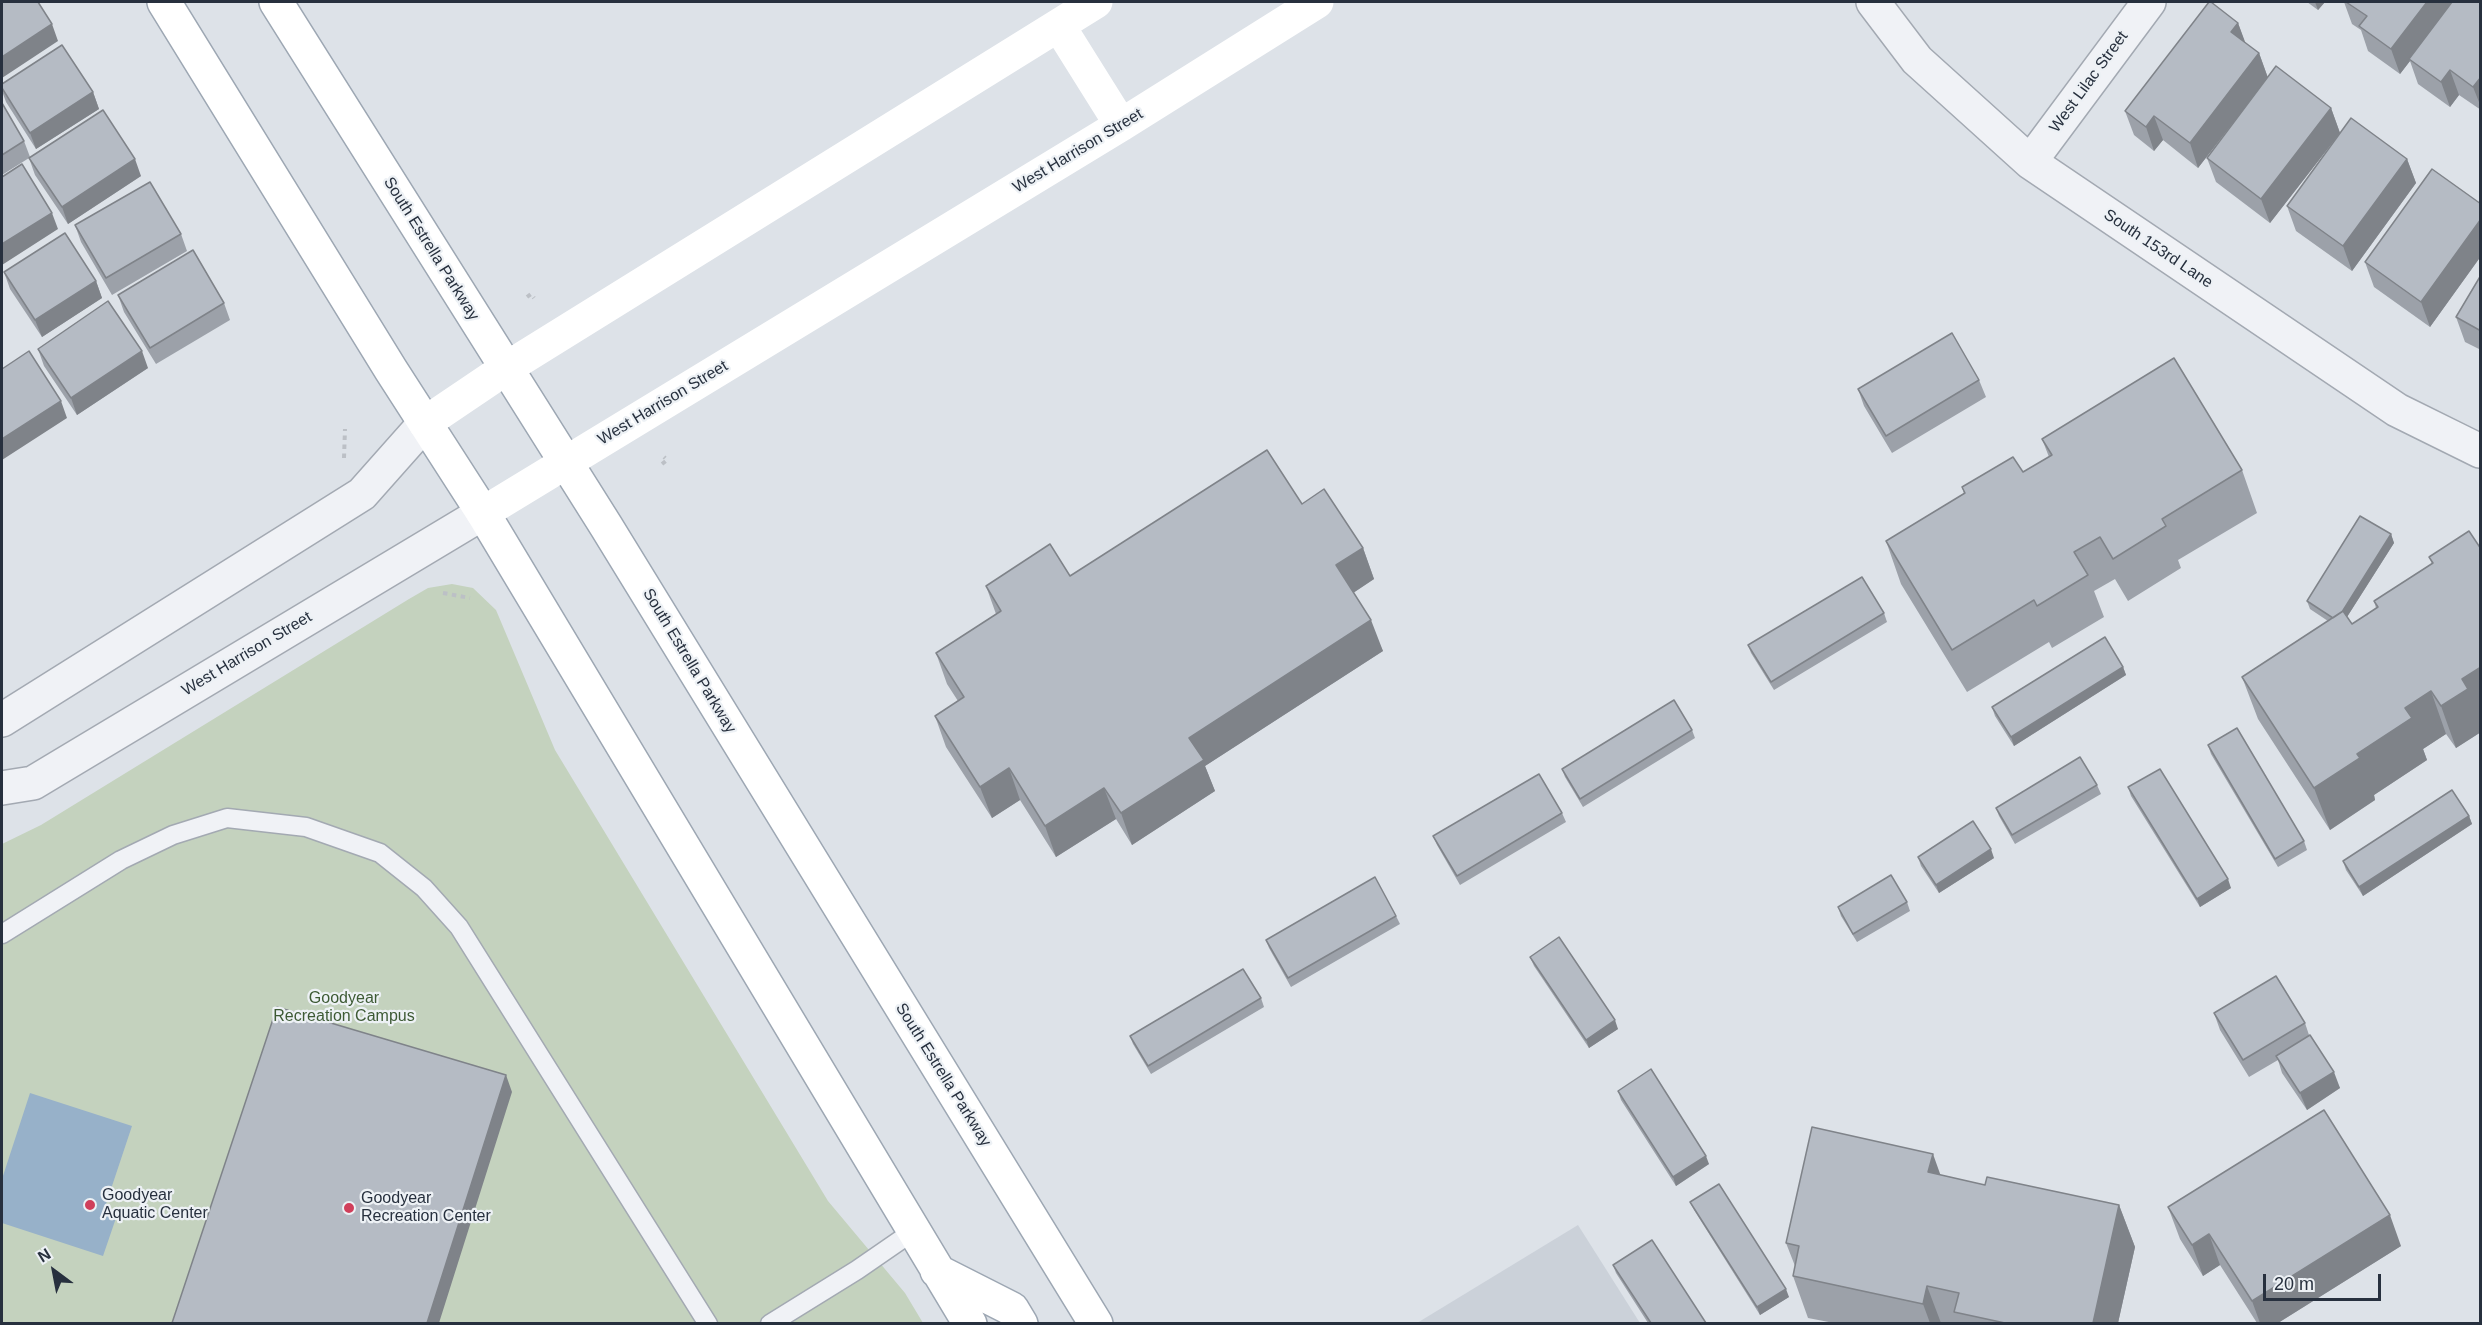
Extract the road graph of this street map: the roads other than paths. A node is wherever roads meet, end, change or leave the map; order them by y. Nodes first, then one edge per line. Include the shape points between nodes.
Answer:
1 (164, 2) edge
2 (276, 2) edge
3 (1096, 2) edge
4 (1317, 2) edge
5 (1873, 2) edge
6 (2148, 2) edge
7 (1059, 26) junction
8 (1121, 125) junction
9 (2030, 162) junction
10 (505, 369) junction
11 (425, 423) junction
12 (2481, 451) edge
13 (566, 462) junction
14 (483, 513) junction
15 (2, 720) edge
16 (2, 788) edge
17 (2, 934) edge
18 (915, 1230) junction
19 (937, 1271) junction
20 (708, 1323) edge
21 (770, 1323) edge
22 (970, 1323) edge
23 (1021, 1323) edge
24 (1096, 1323) edge

1 - 11 main road
2 - 10 main road, South Estrella Parkway
3 - 7 main road
4 - 8 main road, West Harrison Street
5 - 9 street, South 153rd Lane via 1917,60
6 - 9 street, West Lilac Street
7 - 8 main road
7 - 10 main road
8 - 13 main road, West Harrison Street
9 - 12 street, South 153rd Lane via 2397,410
10 - 11 main road
10 - 13 main road, South Estrella Parkway
11 - 14 main road
11 - 15 street via 362,494
13 - 14 main road, West Harrison Street
13 - 24 main road, South Estrella Parkway
14 - 16 street, West Harrison Street via 33,783
14 - 18 main road
17 - 20 lane via 121,860 173,835 227,818 306,827 380,853 424,888 459,927
18 - 19 main road
18 - 21 lane
19 - 22 main road
19 - 23 main road via 1011,1309

